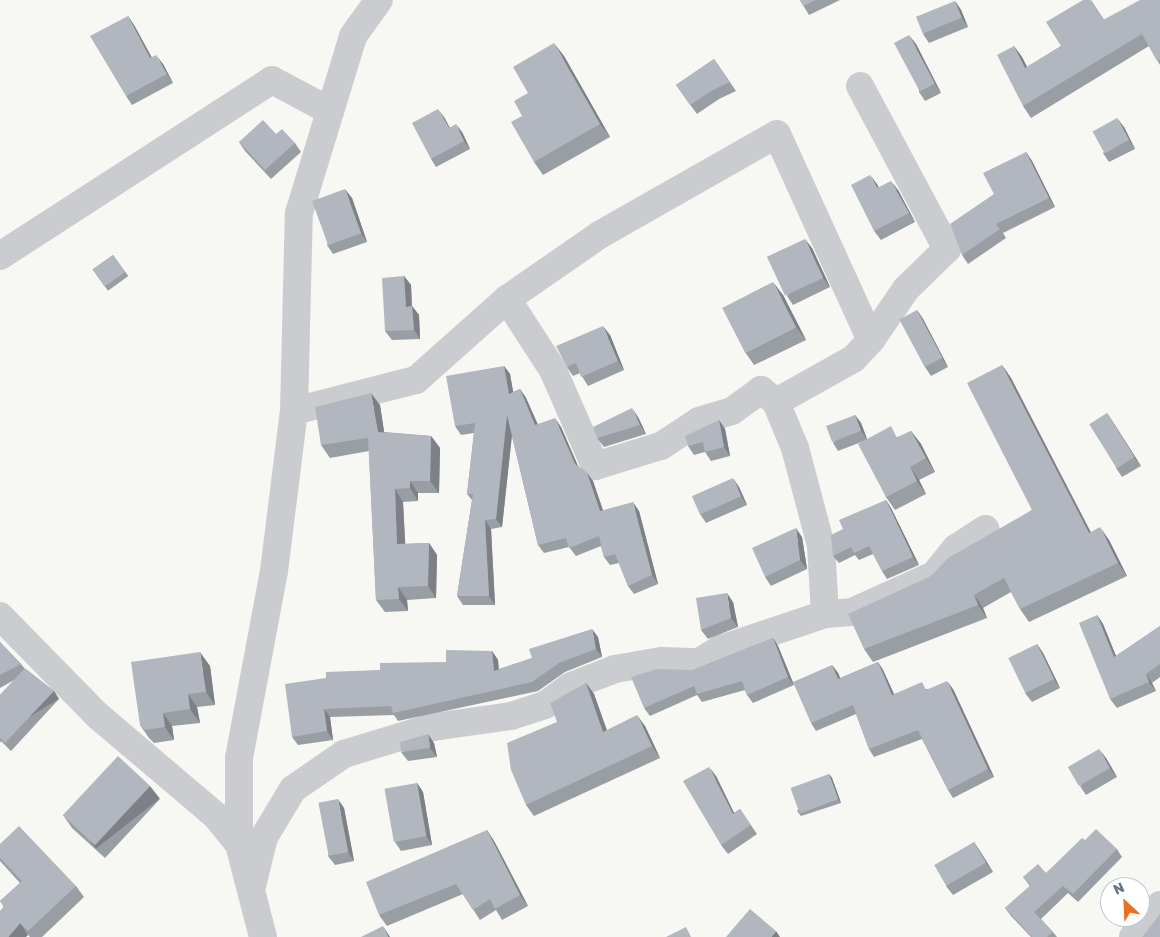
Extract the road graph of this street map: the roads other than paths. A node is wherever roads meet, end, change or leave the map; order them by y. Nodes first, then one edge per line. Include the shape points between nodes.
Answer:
1 (379, 0) edge
2 (860, 86) dead end
3 (330, 112) junction
4 (0, 256) edge
5 (507, 299) junction
6 (871, 340) junction
7 (776, 402) junction
8 (294, 411) junction
9 (985, 529) dead end
10 (825, 614) junction
11 (0, 616) edge
12 (239, 844) junction
13 (251, 890) junction
14 (1160, 905) edge
15 (262, 937) edge
16 (1133, 937) edge

1 - 3 street via 353,36
2 - 6 street via 947,249 906,289
3 - 4 street via 272,80
3 - 8 street via 299,213
5 - 6 street via 601,234 777,134
5 - 7 street via 553,370 595,466 660,446 699,421 732,411 761,390
5 - 8 street via 416,380
6 - 7 street via 853,359
7 - 10 street via 795,448 821,546
8 - 12 street via 274,571 239,758
9 - 10 street via 920,582 852,612
10 - 13 street via 721,649 699,662 662,661 615,669 571,686 545,705 511,716 433,727 344,754 293,789 264,837
11 - 12 street via 97,715 216,816
12 - 13 street
13 - 15 street
14 - 16 street

